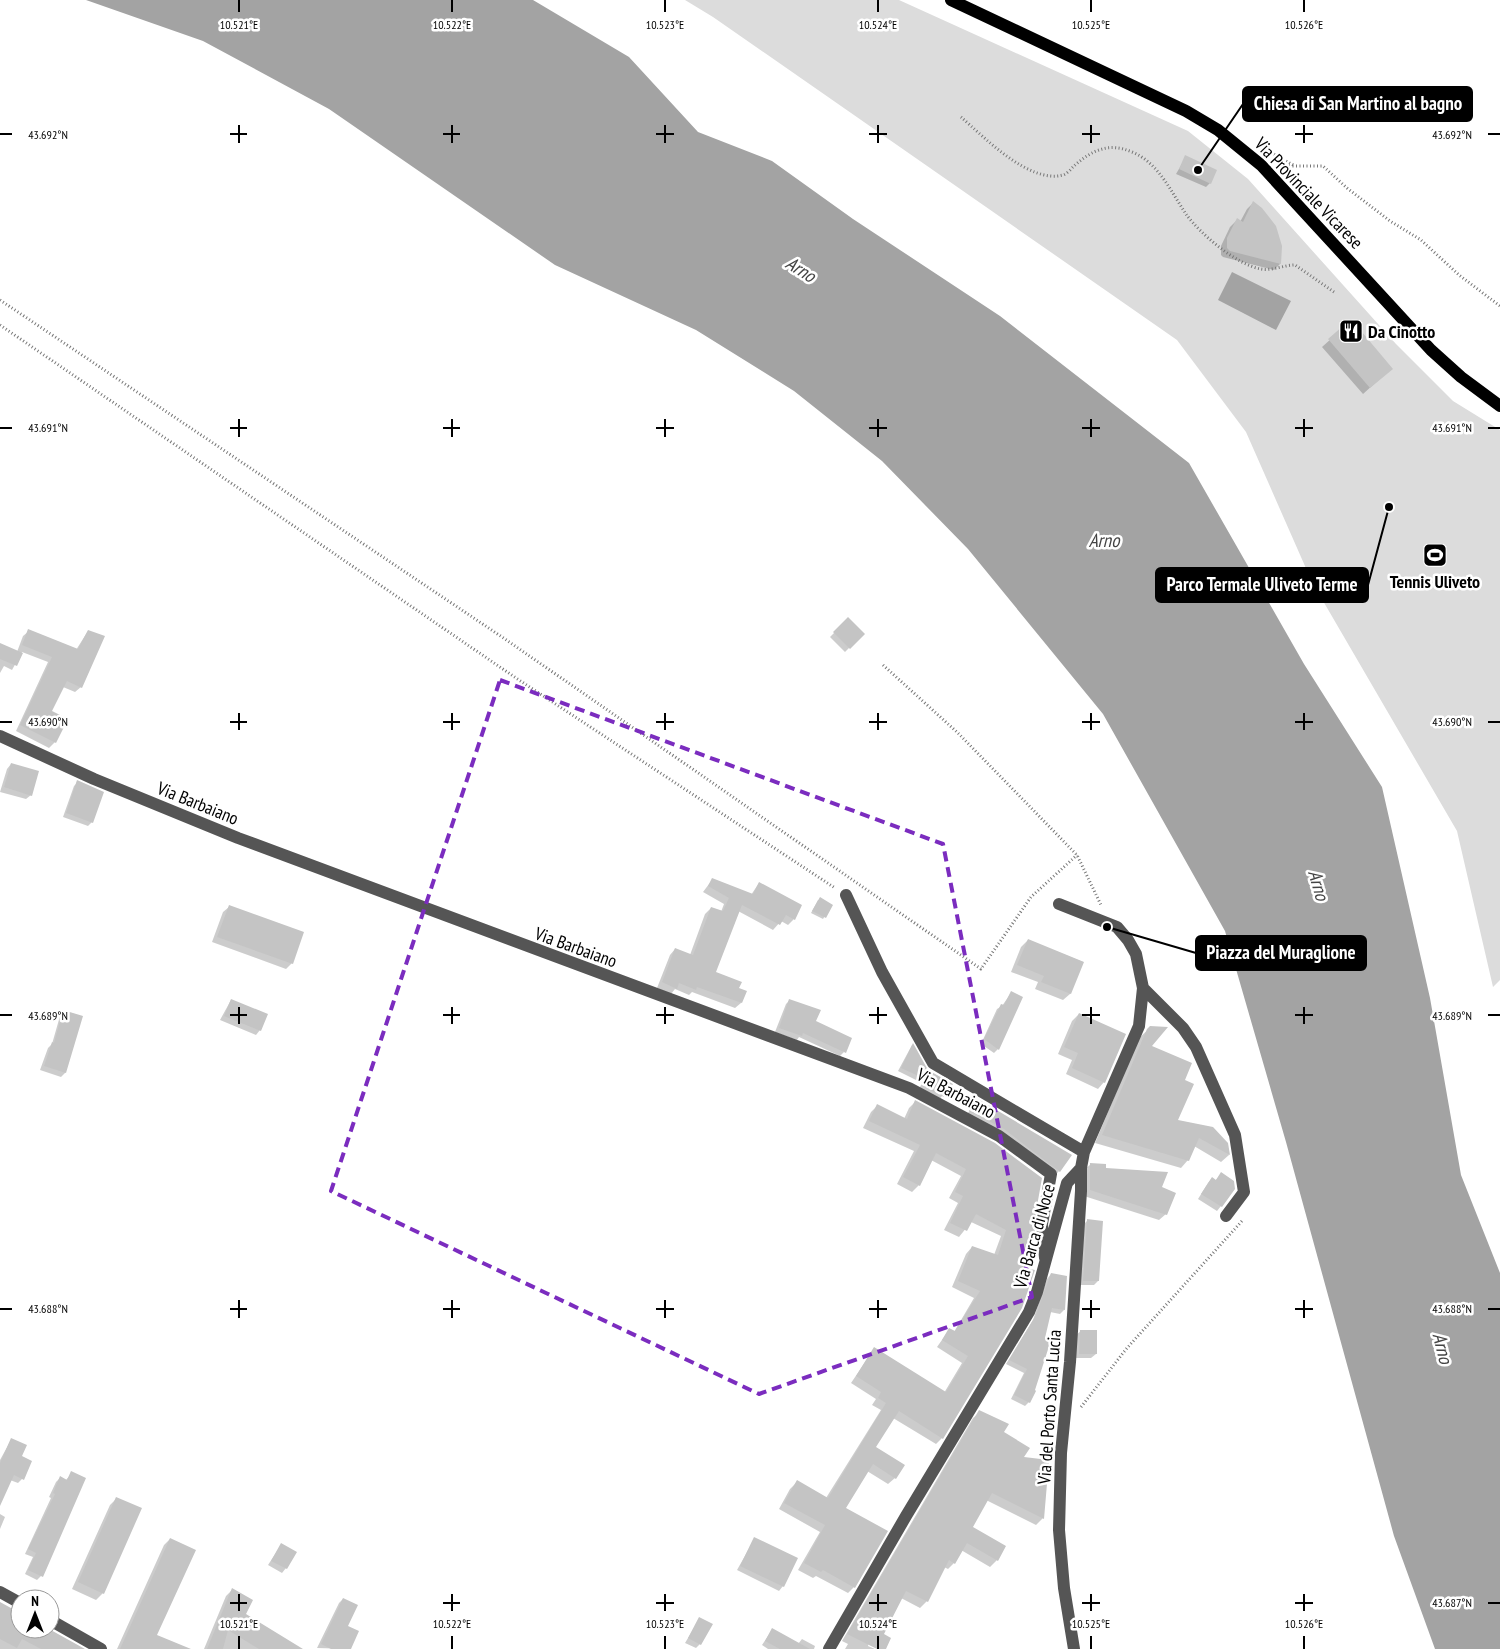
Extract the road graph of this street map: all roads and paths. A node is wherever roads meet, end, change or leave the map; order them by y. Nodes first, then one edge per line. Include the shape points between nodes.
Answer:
1 (950, 0) edge
2 (961, 117) dead end
3 (1295, 166) dead end
4 (1334, 292) dead end
5 (0, 300) edge
6 (1500, 306) edge
7 (0, 326) edge
8 (1500, 406) edge
9 (884, 665) dead end
10 (0, 736) edge
11 (1077, 855) junction
12 (846, 895) joint
13 (1059, 904) dead end
14 (1108, 922) junction
15 (1143, 988) junction
16 (1084, 1152) junction
17 (1081, 1168) junction
18 (1226, 1216) dead end
19 (1244, 1216) dead end
20 (1045, 1258) junction
21 (1080, 1416) dead end
22 (60, 1626) edge
23 (101, 1649) edge
24 (829, 1649) edge
25 (1074, 1649) edge

1 - 8 main road, Via Provinciale Vicarese via 1169,103 1218,130 1261,165 1431,350
2 - 4 path via 1031,172 1049,176 1064,175 1101,147 1133,152 1163,177 1188,216 1215,244 1261,269 1295,265
3 - 6 path via 1323,166 1346,188 1390,222 1421,240 1459,276
5 - 11 path via 505,639 982,969 1030,897
7 - 12 path via 516,678
9 - 11 path via 958,733
10 - 20 street, Via Barbaiano via 94,780 238,838 910,1088 998,1136 1051,1174 1042,1224
11 - 14 path
12 - 16 street via 882,972 933,1063
13 - 14 street
14 - 15 street via 1128,940 1136,954
15 - 16 street, Via Barca di Noce via 1138,1026
15 - 18 street via 1191,1038 1235,1135 1244,1192
16 - 17 street, Via Barca di Noce
17 - 20 street, Via Barca di Noce via 1067,1183
17 - 25 street, Via del Porto Santa Lucia via 1070,1362 1061,1453 1060,1520 1064,1588
19 - 21 path via 1241,1224 1128,1348 1081,1407
20 - 24 street, Via Barca di Noce via 1029,1312
22 - 23 street

